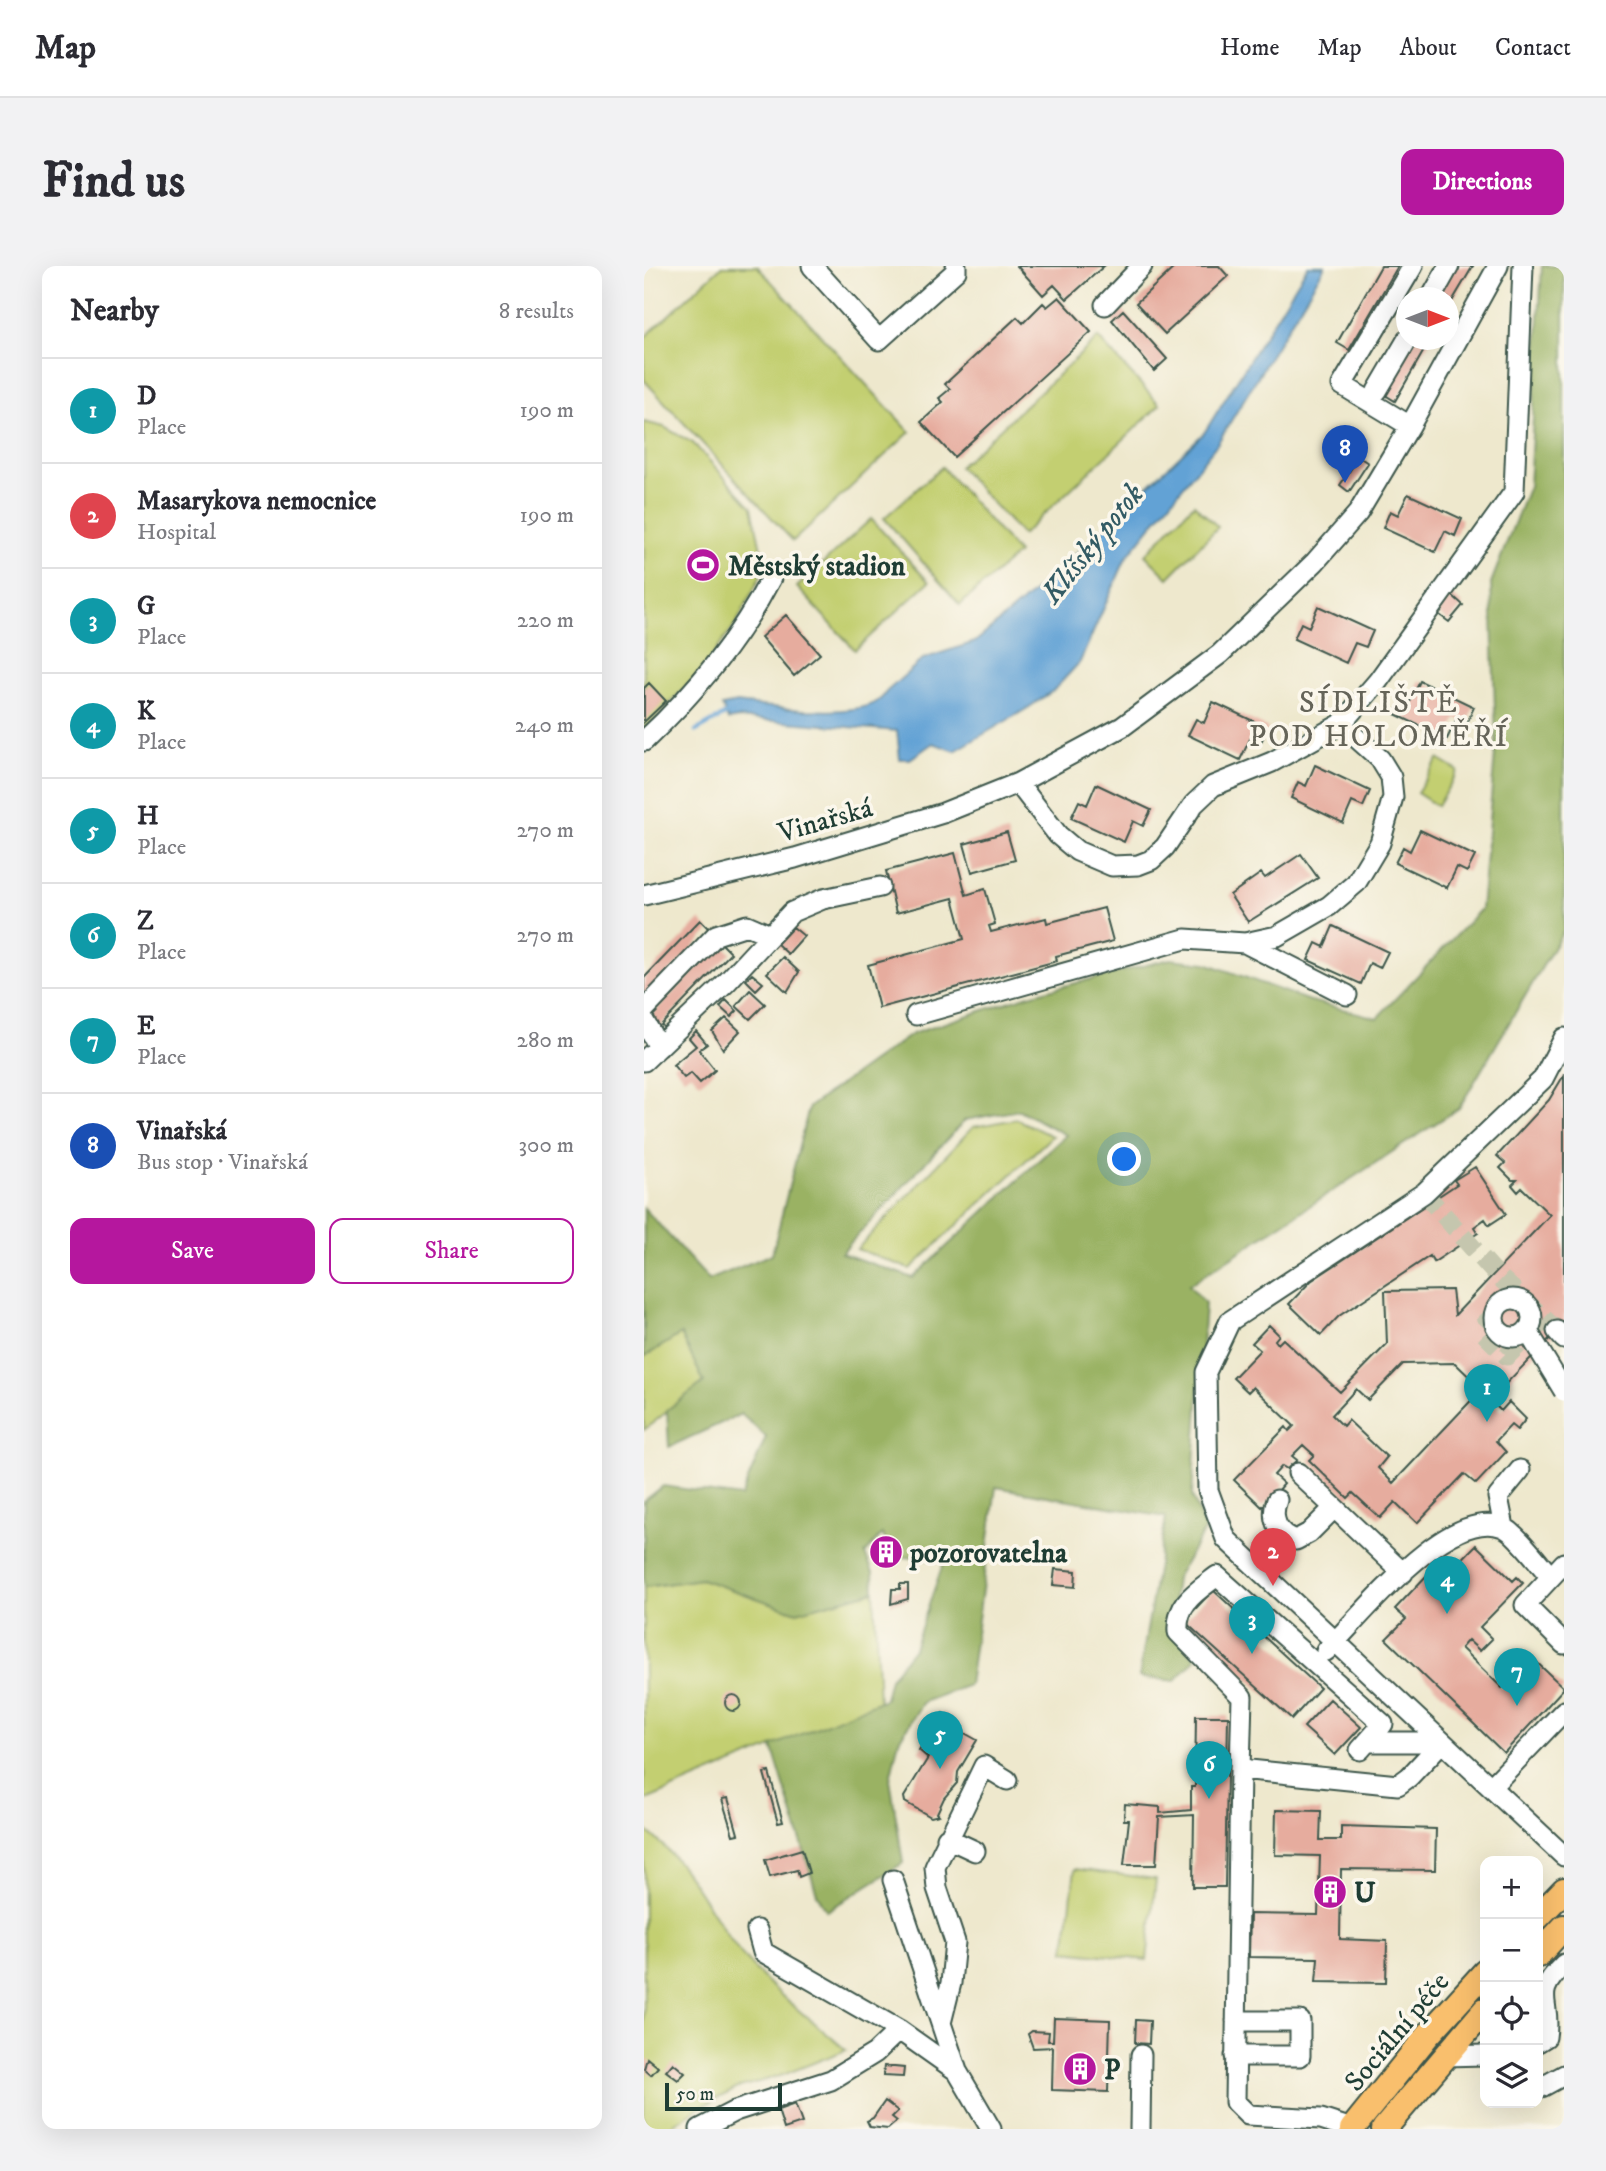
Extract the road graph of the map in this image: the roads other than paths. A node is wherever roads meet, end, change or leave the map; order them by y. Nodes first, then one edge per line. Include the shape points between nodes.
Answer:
1 (812, 266) edge
2 (956, 266) edge
3 (1142, 266) edge
4 (1413, 266) edge
5 (1449, 266) edge
6 (1498, 266) edge
7 (1523, 266) edge
8 (1437, 287) edge
9 (1104, 305) dead end
10 (1389, 307) junction
11 (1396, 311) edge
12 (1401, 350) edge
13 (1377, 391) dead end
14 (1410, 426) junction
15 (771, 578) dead end
16 (1341, 724) junction
17 (644, 741) edge
18 (1018, 783) junction
19 (880, 887) dead end
20 (644, 895) edge
21 (770, 935) junction
22 (1245, 943) junction
23 (1347, 995) dead end
24 (644, 1010) edge
25 (916, 1015) dead end
26 (644, 1021) edge
27 (1564, 1038) edge
28 (659, 1046) junction
29 (644, 1061) edge
30 (1527, 1330) dead end
31 (1564, 1391) edge
32 (1520, 1470) dead end
33 (1334, 1508) junction
34 (1504, 1527) junction
35 (1558, 1570) edge
36 (1403, 1573) junction
37 (1334, 1643) junction
38 (1564, 1643) edge
39 (1315, 1661) junction
40 (1564, 1711) edge
41 (1442, 1742) junction
42 (1240, 1769) junction
43 (1007, 1780) dead end
44 (1497, 1792) junction
45 (947, 1838) junction
46 (975, 1851) dead end
47 (1564, 1856) edge
48 (893, 1880) dead end
49 (1564, 1890) edge
50 (1543, 1912) edge
51 (1564, 1927) edge
52 (757, 1930) dead end
53 (1543, 1950) edge
54 (1564, 1964) edge
55 (1480, 1978) edge
56 (1543, 1999) edge
57 (1543, 1999) edge
58 (1480, 2016) edge
59 (1236, 2021) junction
60 (941, 2023) junction
61 (899, 2031) junction
62 (1543, 2039) edge
63 (1141, 2056) dead end
64 (1235, 2056) junction
65 (1444, 2056) junction
66 (1480, 2058) edge
67 (957, 2071) junction
68 (1564, 2075) edge
69 (1543, 2086) edge
70 (1294, 2122) edge
71 (700, 2129) edge
72 (991, 2129) edge
73 (1140, 2129) edge
74 (1352, 2129) edge
75 (1384, 2129) edge

1 - 2 street via 879,340 956,271
3 - 9 street
4 - 10 street
5 - 8 street
6 - 14 street, Vinařská
7 - 16 street via 1514,492 1378,681
10 - 11 street
10 - 14 street via 1342,385
12 - 13 street
14 - 18 street, Vinařská via 1343,531 1220,654 1122,727
15 - 17 street via 691,697
16 - 18 street via 1272,762 1213,786 1194,804 1165,847 1138,865 1112,866 1077,851 1058,835
16 - 22 street via 1380,759 1391,778 1393,797 1381,843 1356,883 1329,906 1277,936
18 - 20 street, Vinařská via 943,813 795,858
19 - 21 street via 823,899 792,912
21 - 24 street via 747,925 716,935
21 - 28 street
22 - 23 street
22 - 25 street via 1185,939
26 - 28 street
27 - 37 street via 1543,1079 1423,1193 1230,1321 1206,1372 1208,1490 1227,1539
28 - 29 street
30 - 31 street, bridge
32 - 34 street via 1498,1497
33 - 33 street via 1296,1540 1287,1538 1273,1516 1280,1497 1300,1475
33 - 36 street
34 - 35 street
34 - 36 street via 1481,1524 1452,1533
35 - 38 street via 1525,1605
36 - 37 street
37 - 39 street
37 - 41 street
39 - 41 street via 1383,1724 1363,1746
39 - 42 street via 1217,1576 1184,1603 1177,1617 1178,1632 1242,1697
40 - 44 street
41 - 42 street via 1398,1785
41 - 44 street
42 - 59 street
43 - 45 street via 984,1766
44 - 47 street
45 - 46 street
45 - 60 street via 935,1867 955,1942
48 - 60 street
49 - 50 main road
51 - 53 main road
52 - 61 street via 764,1952
54 - 57 street via 1546,1982
55 - 74 main road, Sociální péče
56 - 62 street via 1549,2018
58 - 65 main road, Sociální péče
59 - 64 street
59 - 64 street via 1300,2021 1300,2056
60 - 67 street
61 - 67 street
61 - 71 street via 875,2053 831,2080 735,2111
63 - 73 street
64 - 70 street via 1235,2102 1248,2115
65 - 66 street
65 - 75 main road, Sociální péče
67 - 72 street
68 - 69 street
70 - 74 street via 1333,2120

